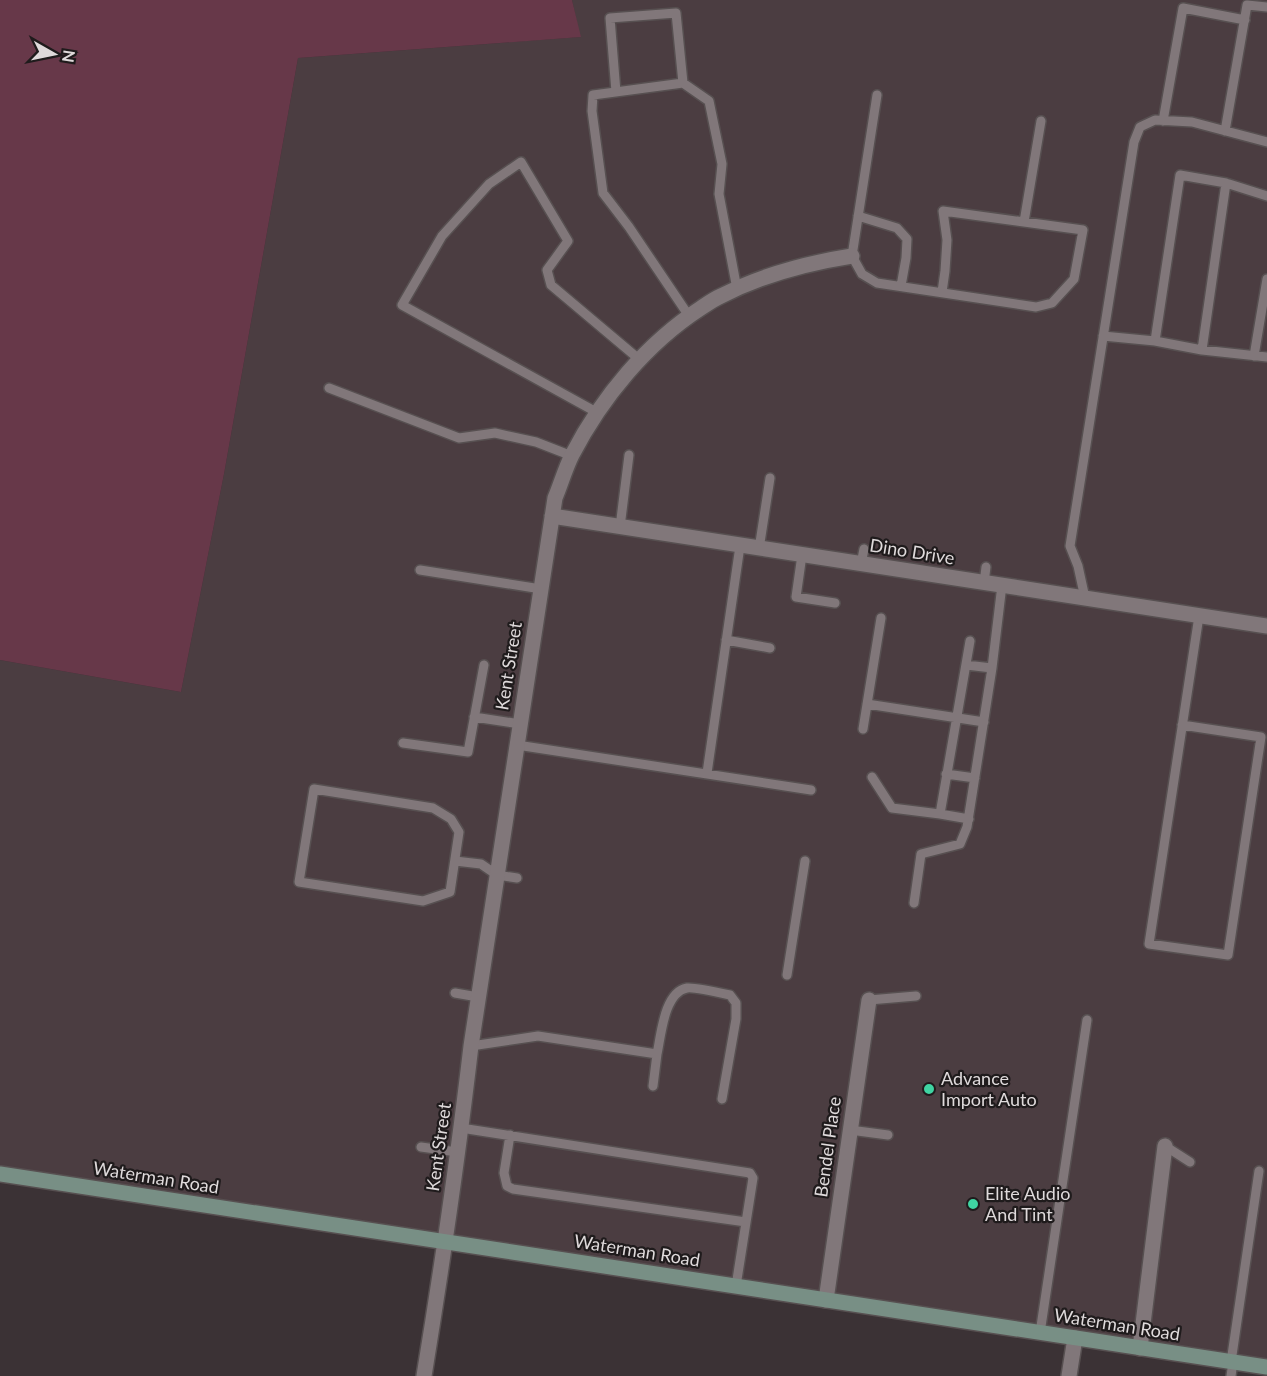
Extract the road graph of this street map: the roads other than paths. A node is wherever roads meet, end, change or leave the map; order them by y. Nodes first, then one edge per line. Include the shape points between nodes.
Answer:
1 (1267, 7) edge
2 (1245, 20) junction
3 (682, 83) junction
4 (616, 92) junction
5 (877, 95) dead end
6 (1041, 121) dead end
7 (1163, 121) junction
8 (1225, 131) junction
9 (1267, 142) edge
10 (1226, 183) junction
11 (1267, 196) edge
12 (858, 216) junction
13 (1024, 222) junction
14 (852, 256) junction
15 (1267, 279) edge
16 (901, 286) junction
17 (737, 289) junction
18 (942, 292) junction
19 (689, 316) junction
20 (1103, 336) junction
21 (1155, 341) junction
22 (1202, 350) junction
23 (1254, 356) junction
24 (1267, 357) edge
25 (640, 360) junction
26 (329, 388) dead end
27 (598, 413) junction
28 (629, 455) dead end
29 (572, 456) junction
30 (770, 478) dead end
31 (552, 516) junction
32 (620, 527) junction
33 (740, 546) junction
34 (759, 549) junction
35 (802, 555) junction
36 (986, 567) dead end
37 (420, 570) dead end
38 (984, 583) junction
39 (1002, 585) junction
40 (541, 589) junction
41 (1085, 598) junction
42 (835, 603) dead end
43 (1199, 616) junction
44 (881, 618) dead end
45 (1267, 626) edge
46 (726, 640) junction
47 (970, 641) dead end
48 (770, 648) dead end
49 (484, 665) dead end
50 (966, 665) junction
51 (992, 668) junction
52 (867, 704) junction
53 (474, 717) junction
54 (957, 717) junction
55 (984, 722) junction
56 (520, 724) junction
57 (1182, 725) junction
58 (863, 729) dead end
59 (403, 742) dead end
60 (517, 745) junction
61 (707, 773) junction
62 (946, 774) junction
63 (872, 777) dead end
64 (975, 778) junction
65 (811, 790) dead end
66 (940, 814) junction
67 (969, 819) junction
68 (455, 861) junction
69 (805, 861) dead end
70 (497, 875) junction
71 (517, 878) dead end
72 (914, 903) dead end
73 (787, 975) dead end
74 (455, 993) dead end
75 (916, 996) dead end
76 (478, 997) junction
77 (869, 1000) joint
78 (1087, 1020) dead end
79 (471, 1046) junction
80 (657, 1054) junction
81 (653, 1086) dead end
82 (722, 1099) dead end
83 (462, 1128) junction
84 (850, 1130) junction
85 (510, 1135) junction
86 (888, 1135) dead end
87 (1165, 1146) joint
88 (421, 1147) dead end
89 (457, 1152) junction
90 (1190, 1162) dead end
91 (1259, 1171) dead end
92 (0, 1174) edge
93 (746, 1222) junction
94 (446, 1241) junction
95 (736, 1286) junction
96 (826, 1300) junction
97 (1040, 1333) junction
98 (1075, 1338) junction
99 (1140, 1348) junction
100 (1232, 1367) edge
101 (1267, 1367) edge
102 (424, 1376) edge
103 (1069, 1376) edge

1 - 2 lane via 1247,5
2 - 7 lane via 1183,8
2 - 8 lane
3 - 4 lane
3 - 4 lane via 676,12 610,18
3 - 17 lane via 709,101 722,164 720,194
4 - 19 lane via 593,95 603,193
5 - 12 lane
6 - 13 lane
7 - 8 lane
7 - 20 lane via 1140,127 1134,142
8 - 9 lane
10 - 11 lane
10 - 21 lane via 1180,175
10 - 22 lane
12 - 14 lane
12 - 16 lane via 897,228 907,239
13 - 18 lane via 943,211 947,240
13 - 18 lane via 1083,230 1074,279 1052,303 1036,307
14 - 16 lane via 862,274 877,283
14 - 17 street, Kent Street via 784,270
15 - 23 lane
16 - 18 lane
17 - 19 street, Kent Street
19 - 25 street, Kent Street
20 - 21 lane
20 - 41 lane via 1070,546
21 - 22 lane
22 - 23 lane
23 - 24 lane
25 - 27 street, Kent Street
25 - 27 lane via 551,285 547,270 568,241 521,162 489,184 442,236 402,305
26 - 29 lane via 459,438 495,433 536,442
27 - 29 street, Kent Street
28 - 32 lane
29 - 31 street, Kent Street
30 - 34 lane
31 - 32 street, Dino Drive
31 - 40 street, Kent Street
32 - 33 street, Dino Drive
33 - 34 street, Dino Drive
33 - 46 lane
34 - 35 street, Dino Drive
35 - 38 street, Dino Drive via 863,556
35 - 42 lane via 796,597
36 - 38 lane
37 - 40 lane
38 - 39 street, Dino Drive
39 - 41 street, Dino Drive
39 - 51 lane
40 - 56 street, Kent Street
41 - 43 street, Dino Drive
43 - 45 street, Dino Drive
43 - 57 lane
44 - 52 lane
46 - 48 lane
46 - 61 lane
47 - 50 lane
49 - 53 lane
50 - 51 lane
50 - 54 lane
51 - 55 lane
52 - 54 lane
52 - 58 lane
53 - 56 lane
53 - 59 lane via 468,752
54 - 55 lane
54 - 62 lane
55 - 64 lane
56 - 60 street, Kent Street
57 - 57 lane via 1149,944 1228,956 1261,737
60 - 61 lane
60 - 70 street, Kent Street
61 - 65 lane
62 - 64 lane
62 - 66 lane
63 - 66 lane via 892,808
64 - 67 lane
66 - 67 lane
67 - 72 lane via 960,844 921,854
68 - 68 lane via 450,892 423,902 299,882 314,789 433,808 451,819 459,831
68 - 70 lane via 481,864
69 - 73 lane
70 - 71 lane
70 - 76 street, Kent Street
74 - 76 lane
75 - 77 lane
76 - 79 street, Kent Street
77 - 84 street, Bendel Place
78 - 97 lane
79 - 80 lane via 538,1036
79 - 83 street, Kent Street
80 - 81 lane
80 - 82 lane via 667,1006 676,994 687,988 730,995 736,1003 736,1019
83 - 85 lane
83 - 89 street, Kent Street
84 - 86 lane
84 - 96 street, Bendel Place
85 - 93 lane via 750,1173 753,1178
85 - 93 lane via 504,1173 507,1186 513,1189
87 - 90 lane
87 - 99 street via 1151,1296
88 - 89 lane
89 - 94 street, Kent Street
91 - 100 lane
92 - 94 main road, Waterman Road
93 - 95 lane
94 - 95 main road, Waterman Road
94 - 102 street, Kent Street
95 - 96 main road, Waterman Road
96 - 97 main road, Waterman Road
97 - 98 main road, Waterman Road
98 - 99 main road, Waterman Road
98 - 103 street
99 - 100 main road, Waterman Road
100 - 101 main road, Waterman Road

